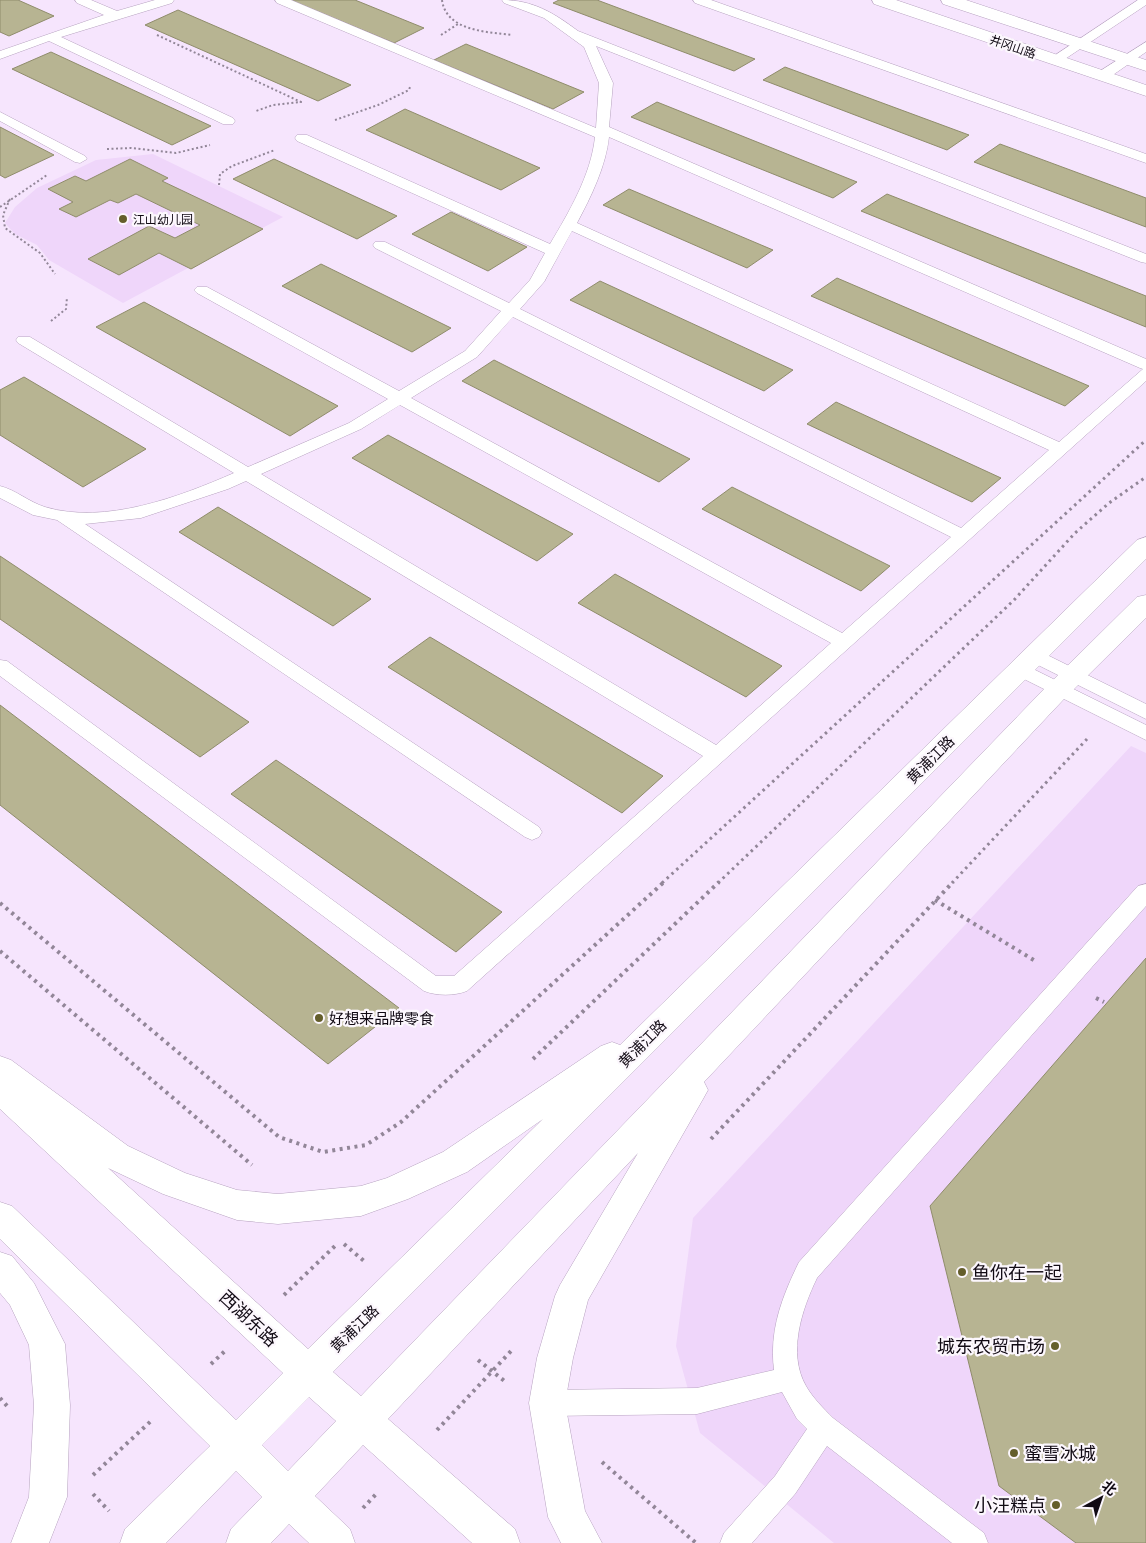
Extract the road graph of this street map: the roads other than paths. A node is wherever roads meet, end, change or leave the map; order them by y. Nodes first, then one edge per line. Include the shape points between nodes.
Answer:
1 (81, 0) edge
2 (168, 0) edge
3 (281, 0) edge
4 (508, 0) edge
5 (699, 0) edge
6 (880, 0) edge
7 (949, 0) edge
8 (1146, 0) edge
9 (529, 3) edge
10 (115, 15) junction
11 (570, 32) junction
12 (50, 37) junction
13 (1079, 44) junction
14 (1146, 46) edge
15 (1, 54) edge
16 (1126, 59) junction
17 (1054, 60) junction
18 (1146, 66) edge
19 (1102, 76) junction
20 (1146, 91) edge
21 (0, 116) edge
22 (228, 121) dead end
23 (602, 132) junction
24 (302, 138) road end
25 (80, 159) dead end
26 (1146, 159) edge
27 (568, 224) junction
28 (380, 245) dead end
29 (554, 251) junction
30 (1146, 259) edge
31 (202, 290) dead end
32 (510, 310) junction
33 (24, 340) dead end
34 (1146, 365) edge
35 (1146, 374) edge
36 (400, 398) junction
37 (1061, 449) junction
38 (247, 474) junction
39 (2, 495) edge
40 (59, 515) junction
41 (963, 536) junction
42 (1146, 545) edge
43 (1146, 603) edge
44 (844, 642) junction
45 (1028, 662) junction
46 (0, 666) edge
47 (1067, 682) junction
48 (1146, 712) edge
49 (1146, 733) edge
50 (717, 756) junction
51 (532, 832) dead end
52 (1146, 892) edge
53 (667, 1018) junction
54 (714, 1052) junction
55 (0, 1069) edge
56 (0, 1090) edge
57 (0, 1217) edge
58 (0, 1267) edge
59 (308, 1373) junction
60 (790, 1378) junction
61 (549, 1411) junction
62 (363, 1420) junction
63 (824, 1427) junction
64 (235, 1446) junction
65 (289, 1498) junction
66 (334, 1542) edge
67 (30, 1543) edge
68 (139, 1543) edge
69 (244, 1543) edge
70 (501, 1543) edge
71 (582, 1543) edge
72 (734, 1543) edge
73 (974, 1543) edge

1 - 10 lane
2 - 10 lane
3 - 23 lane
4 - 9 lane
5 - 26 lane
6 - 17 street, 井冈山路
7 - 13 street, 井冈山路
8 - 13 lane
9 - 11 lane
10 - 12 lane
11 - 23 lane via 589,45 606,83
11 - 30 lane
12 - 15 lane
12 - 22 lane
13 - 16 street, 井冈山路
13 - 17 lane
14 - 16 lane
16 - 18 street, 井冈山路
16 - 19 lane
17 - 19 street, 井冈山路
19 - 20 street, 井冈山路
21 - 25 lane
23 - 27 lane via 600,154
23 - 34 lane
24 - 29 lane
27 - 29 lane
27 - 37 lane
28 - 32 lane
29 - 32 lane via 536,282
31 - 36 lane
32 - 36 lane via 471,354
32 - 41 lane
33 - 38 lane
35 - 37 lane
36 - 38 lane via 355,426
36 - 44 lane
37 - 41 lane
38 - 40 lane via 135,514 86,519
38 - 50 lane
39 - 40 lane via 38,511
40 - 51 lane
41 - 44 lane
42 - 45 street, 黄浦江路
43 - 47 street
44 - 50 lane
45 - 47 lane
45 - 53 street, 黄浦江路
46 - 50 lane via 432,985 459,985
47 - 48 lane
47 - 49 lane via 1110,715
47 - 54 street
52 - 60 lane via 808,1270 795,1296 784,1344 785,1367
53 - 55 street via 454,1162 361,1201 278,1209 237,1205 175,1184 116,1156
53 - 59 street, 黄浦江路
54 - 61 street via 572,1296 555,1358
54 - 62 street
56 - 59 street, 西湖东路
57 - 64 street
58 - 67 street via 22,1294 47,1344 52,1405 48,1497
59 - 62 street, 西湖东路
59 - 64 street, 黄浦江路
60 - 61 lane via 697,1401
60 - 63 lane via 798,1399
61 - 71 street via 567,1517
62 - 65 street
62 - 70 street, 西湖东路
63 - 72 lane via 785,1485
63 - 73 lane
64 - 65 street
64 - 68 street, 黄浦江路
65 - 66 street
65 - 69 street

